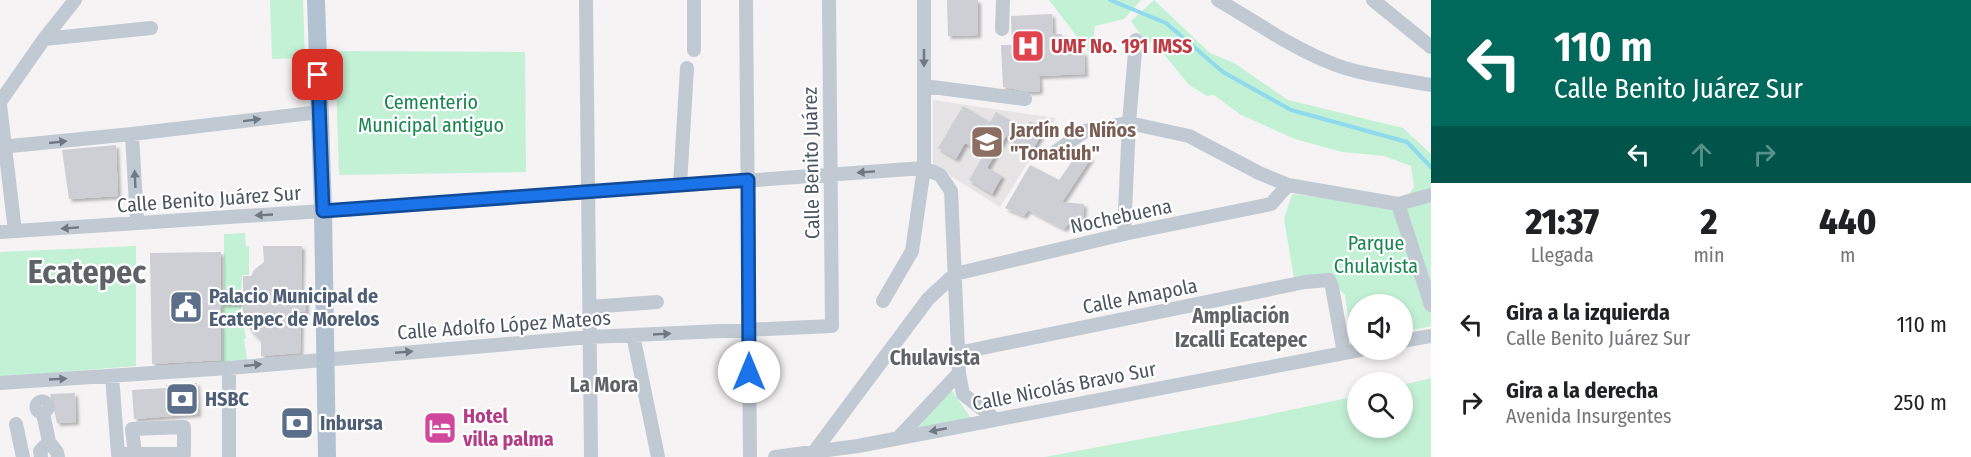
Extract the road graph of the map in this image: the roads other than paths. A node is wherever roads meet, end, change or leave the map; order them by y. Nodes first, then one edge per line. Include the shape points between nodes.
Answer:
1 (75, 0) edge
2 (316, 0) edge
3 (586, 0) edge
4 (694, 0) edge
5 (746, 0) edge
6 (829, 0) edge
7 (924, 0) edge
8 (1003, 0) edge
9 (1218, 0) edge
10 (1373, 0) edge
11 (151, 28) dead end
12 (1002, 29) dead end
13 (44, 39) junction
14 (1136, 40) dead end
15 (1431, 47) edge
16 (694, 50) dead end
17 (687, 68) dead end
18 (1431, 85) edge
19 (924, 86) junction
20 (1025, 99) dead end
21 (0, 103) edge
22 (320, 112) junction
23 (1129, 123) junction
24 (132, 134) junction
25 (3, 147) edge
26 (1054, 153) dead end
27 (924, 168) junction
28 (830, 174) junction
29 (748, 180) junction
30 (680, 185) junction
31 (1288, 185) junction
32 (588, 191) junction
33 (1431, 195) edge
34 (1398, 204) junction
35 (323, 211) junction
36 (137, 223) junction
37 (15, 231) junction
38 (0, 232) edge
39 (1124, 234) junction
40 (955, 274) junction
41 (883, 301) dead end
42 (657, 302) dead end
43 (1431, 305) edge
44 (590, 308) junction
45 (832, 326) joint
46 (749, 329) junction
47 (633, 335) junction
48 (1431, 336) edge
49 (590, 337) junction
50 (1413, 339) edge
51 (1344, 352) junction
52 (1347, 352) edge
53 (958, 353) junction
54 (326, 358) junction
55 (229, 368) junction
56 (959, 373) junction
57 (112, 376) junction
58 (36, 381) junction
59 (0, 383) edge
60 (995, 419) junction
61 (16, 424) dead end
62 (898, 438) junction
63 (49, 442) junction
64 (814, 452) junction
65 (858, 452) edge
66 (135, 454) dead end
67 (118, 456) edge
68 (23, 457) edge
69 (41, 457) edge
70 (58, 457) edge
71 (229, 457) edge
72 (327, 457) edge
73 (591, 457) edge
74 (658, 457) edge
75 (750, 457) edge
76 (775, 457) edge

1 - 13 street
2 - 22 main road
3 - 32 street
4 - 16 street
5 - 29 street
6 - 28 street, Calle Benito Juárez
7 -> 19 street
8 - 12 street
9 - 18 street via 1335,65
10 - 15 street
11 - 13 street
13 - 21 street
14 - 23 street
17 - 30 street
19 - 20 street
19 - 27 street
21 - 25 street
24 -> 22 street
22 - 35 main road
23 - 26 street via 1085,130
23 - 31 street via 1189,136
23 - 39 street
25 -> 24 street
36 -> 24 street
25 - 37 street
27 -> 28 street, Calle Benito Juárez Sur
27 - 40 street via 940,175 951,191
27 - 41 street via 912,251
28 - 29 street, Calle Benito Juárez Sur
28 - 45 street, Calle Benito Juárez
29 - 30 street, Calle Benito Juárez Sur
29 - 46 street
30 - 32 street, Calle Benito Juárez Sur
31 - 34 street
31 - 39 street, Nochebuena via 1272,204
32 - 35 street, Calle Benito Juárez Sur
32 - 44 street
33 - 34 street
34 - 43 street
35 -> 36 street, Calle Benito Juárez Sur
35 - 54 main road
36 -> 37 street, Calle Benito Juárez Sur
37 - 38 street, Calle Benito Juárez Sur
39 - 40 street, Nochebuena
40 - 53 street
40 - 64 street via 928,299
42 - 44 street
44 - 49 street
45 - 46 street, Calle Adolfo López Mateos
47 -> 46 street, Calle Adolfo López Mateos
46 - 75 street
47 - 49 street, Calle Adolfo López Mateos
47 - 74 street
48 - 50 street
54 -> 49 street, Calle Adolfo López Mateos
49 - 73 street
51 - 52 street, Calle Nicolás Bravo Sur
51 - 53 street, Calle Amapola via 1329,280
51 - 60 street, Calle Nicolás Bravo Sur
53 - 56 street
55 -> 54 street, Calle Adolfo López Mateos
54 - 72 main road
55 - 57 street, Calle Adolfo López Mateos
55 - 71 street
56 - 60 street via 963,394
56 - 62 street
58 -> 57 street, Calle Adolfo López Mateos
57 - 67 street
58 - 59 street, Calle Adolfo López Mateos
58 - 63 street
60 -> 62 street, Calle Nicolás Bravo Sur
61 - 68 street
62 - 65 street, Calle Nicolás Bravo Sur
63 - 69 street via 40,451
63 - 70 street
64 - 65 street, Calle Nicolás Bravo Sur
64 - 76 street, Calle Nicolás Bravo Sur
66 - 67 street

